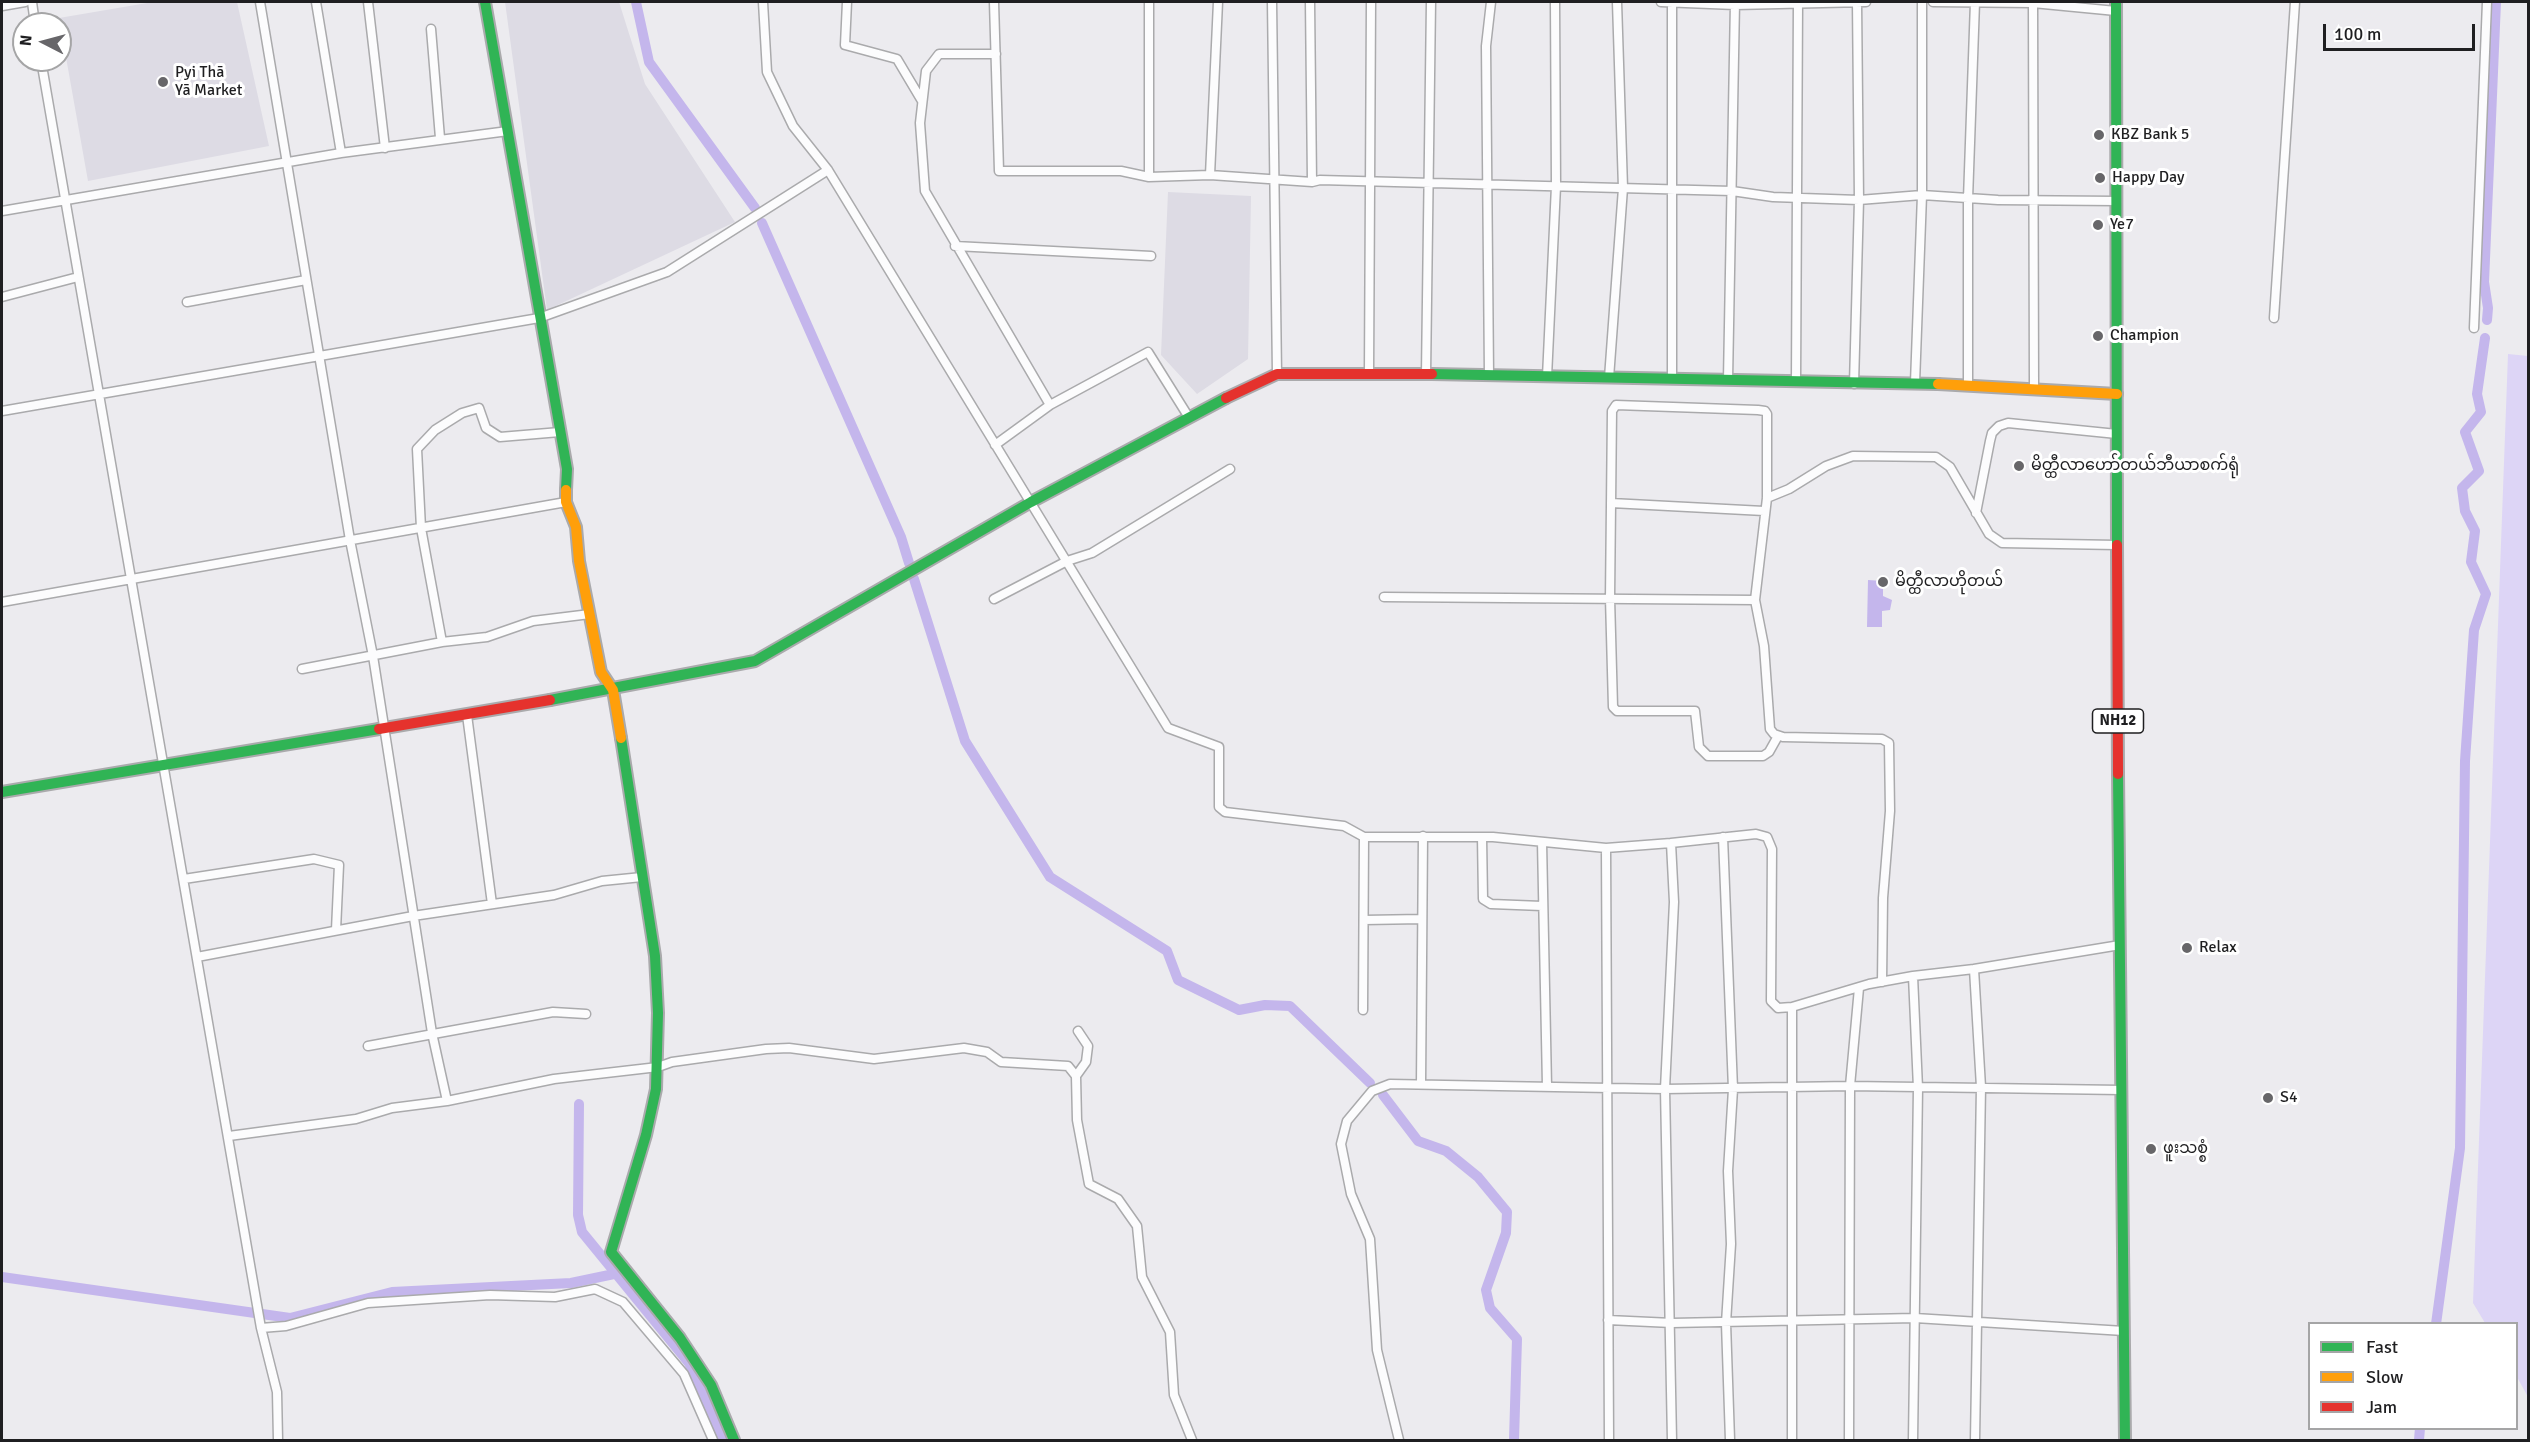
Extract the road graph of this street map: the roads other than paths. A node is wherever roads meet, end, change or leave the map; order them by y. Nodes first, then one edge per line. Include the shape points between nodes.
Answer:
1 (25, 2) edge
2 (260, 2) edge
3 (316, 2) edge
4 (368, 2) edge
5 (485, 2) edge
6 (763, 2) edge
7 (847, 2) edge
8 (994, 2) edge
9 (1149, 2) edge
10 (1218, 2) edge
11 (1272, 2) edge
12 (1310, 2) edge
13 (1371, 2) edge
14 (1431, 2) edge
15 (1491, 2) edge
16 (1555, 2) edge
17 (1617, 2) edge
18 (1661, 2) edge
19 (1672, 2) edge
20 (1857, 2) edge
21 (1866, 2) edge
22 (1922, 2) edge
23 (1933, 2) edge
24 (1975, 2) edge
25 (2033, 2) edge
26 (2295, 2) edge
27 (2487, 2) edge
28 (1735, 3) edge
29 (1798, 3) edge
30 (2, 6) edge
31 (2116, 6) edge
32 (431, 29) dead end
33 (996, 54) junction
34 (43, 72) edge
35 (923, 102) junction
36 (508, 131) junction
37 (440, 138) junction
38 (386, 148) junction
39 (341, 153) junction
40 (287, 163) junction
41 (828, 170) junction
42 (1210, 175) junction
43 (1149, 177) junction
44 (1272, 179) junction
45 (1369, 181) junction
46 (1312, 182) junction
47 (1430, 183) junction
48 (1487, 185) junction
49 (1556, 186) junction
50 (1623, 188) junction
51 (1670, 189) junction
52 (1732, 191) junction
53 (1922, 195) junction
54 (1798, 198) junction
55 (1968, 199) junction
56 (64, 200) junction
57 (1859, 200) junction
58 (2034, 200) junction
59 (2117, 201) junction
60 (2, 211) edge
61 (955, 246) junction
62 (1151, 256) dead end
63 (78, 277) junction
64 (306, 280) junction
65 (2, 297) edge
66 (187, 302) dead end
67 (539, 318) junction
68 (2274, 318) dead end
69 (2474, 328) dead end
70 (318, 356) junction
71 (1368, 373) junction
72 (1277, 374) junction
73 (1426, 374) junction
74 (1489, 375) junction
75 (1547, 376) junction
76 (1609, 378) junction
77 (1672, 379) junction
78 (1728, 381) junction
79 (1796, 381) junction
80 (1915, 383) junction
81 (1854, 384) junction
82 (1968, 386) junction
83 (2034, 387) junction
84 (98, 393) junction
85 (2117, 394) junction
86 (1050, 405) junction
87 (2, 411) edge
88 (1188, 416) junction
89 (560, 432) junction
90 (2117, 434) junction
91 (994, 445) junction
92 (1230, 469) dead end
93 (1767, 498) junction
94 (566, 502) junction
95 (1031, 502) junction
96 (1611, 503) junction
97 (1764, 511) junction
98 (1976, 513) junction
99 (421, 528) junction
100 (350, 540) junction
101 (2117, 545) junction
102 (1067, 561) junction
103 (131, 579) junction
104 (1384, 597) dead end
105 (1610, 598) junction
106 (994, 599) dead end
107 (1755, 600) junction
108 (2, 602) edge
109 (590, 615) junction
110 (442, 642) junction
111 (373, 656) junction
112 (302, 669) dead end
113 (612, 690) junction
114 (466, 715) junction
115 (385, 729) junction
116 (1778, 736) junction
117 (164, 766) junction
118 (2, 792) edge
119 (1423, 836) junction
120 (1364, 837) junction
121 (1482, 837) junction
122 (1723, 837) junction
123 (1542, 842) junction
124 (1671, 843) junction
125 (1606, 848) junction
126 (642, 878) junction
127 (184, 879) junction
128 (492, 904) junction
129 (1542, 906) junction
130 (413, 916) junction
131 (1422, 919) junction
132 (1364, 920) junction
133 (336, 930) junction
134 (2120, 945) junction
135 (197, 957) junction
136 (1974, 969) junction
137 (1913, 976) junction
138 (1882, 982) junction
139 (1859, 988) junction
140 (1792, 1007) junction
141 (1363, 1010) dead end
142 (586, 1014) dead end
143 (1078, 1031) dead end
144 (432, 1033) junction
145 (368, 1046) dead end
146 (658, 1067) junction
147 (1076, 1076) junction
148 (1421, 1084) junction
149 (1547, 1086) junction
150 (1850, 1086) junction
151 (1790, 1087) junction
152 (1607, 1088) junction
153 (1918, 1088) junction
154 (1981, 1088) junction
155 (1665, 1089) junction
156 (1733, 1089) junction
157 (2121, 1090) junction
158 (447, 1101) junction
159 (229, 1136) junction
160 (1914, 1318) junction
161 (1608, 1320) junction
162 (1851, 1321) junction
163 (1793, 1322) junction
164 (1672, 1323) junction
165 (1726, 1323) junction
166 (1975, 1323) junction
167 (261, 1328) junction
168 (2124, 1331) junction
169 (278, 1440) edge
170 (713, 1440) edge
171 (734, 1440) edge
172 (1192, 1440) edge
173 (1399, 1440) edge
174 (1609, 1440) edge
175 (1672, 1440) edge
176 (1730, 1440) edge
177 (1792, 1440) edge
178 (1849, 1440) edge
179 (1913, 1440) edge
180 (1975, 1440) edge
181 (2125, 1440) edge

1 - 30 street
2 - 40 street
3 - 39 street
4 - 38 street
5 - 36 main road
6 - 41 street via 767,72 793,126
7 - 35 street via 844,45 897,59
8 - 33 street
9 - 43 street
10 - 42 street
11 - 44 street
12 - 46 street
13 - 45 street
14 - 47 street
15 - 48 street via 1486,46
16 - 49 street
17 - 50 street
18 - 19 street
19 - 28 street
19 - 51 street
20 - 21 street
20 - 29 street
20 - 57 street
22 - 53 street
23 - 24 street
24 - 25 street
24 - 55 street
25 - 31 street
25 - 58 street
26 - 68 street
27 - 69 street
28 - 29 street
28 - 52 street
29 - 54 street
31 - 59 main road, NH12
32 - 37 street
33 - 35 street via 939,54 926,71
33 - 43 street via 999,171 1121,171
34 - 56 street
35 - 61 street via 920,123 925,191
36 - 37 street
36 - 67 main road
37 - 38 street
38 - 39 street
39 - 40 street
40 - 56 street
40 - 64 street
41 - 67 street via 667,272
41 - 91 street
42 - 43 street
42 - 44 street
44 - 46 street
44 - 72 street
45 - 46 street
45 - 47 street
45 - 71 street
47 - 48 street
47 - 73 street
48 - 49 street
48 - 74 street
49 - 50 street
49 - 75 street
50 - 51 street
50 - 76 street
51 - 52 street
51 - 77 street
52 - 54 street
52 - 78 street
53 - 55 street
53 - 57 street
53 - 80 street
54 - 57 street
54 - 79 street
55 - 58 street
55 - 82 street
56 - 60 street
56 - 63 street
57 - 81 street
58 - 59 street
58 - 83 street
59 - 85 main road, NH12
61 - 62 street
61 - 86 street
63 - 65 street
63 - 84 street
64 - 66 street
64 - 70 street
67 - 70 street
67 - 89 main road
70 - 84 street
70 - 100 street
71 - 72 main road
71 - 73 main road
72 - 88 main road
73 - 74 main road
74 - 75 main road
75 - 76 main road
76 - 77 main road
77 - 78 main road
78 - 79 main road
79 - 81 main road
80 - 81 main road
80 - 82 main road
82 - 83 main road
83 - 85 main road
84 - 87 street
84 - 103 street
85 - 90 main road, NH12
86 - 88 street via 1148,352
86 - 91 street
88 - 95 main road
89 - 94 main road via 567,469
89 - 99 street via 500,437 486,428 479,408 462,413 435,430 417,448
90 - 98 street via 2008,423 1999,426 1992,433
90 - 101 main road, NH12
91 - 95 street
92 - 102 street via 1092,553
93 - 96 street via 1765,411 1616,405 1612,411
93 - 97 street
93 - 98 street via 1853,456 1935,457 1950,467
94 - 99 street
94 - 109 main road via 576,527
95 - 102 street
95 - 113 main road via 755,662
96 - 97 street
96 - 105 street
97 - 107 street
98 - 101 street via 1992,538 2002,543
99 - 100 street
99 - 110 street
100 - 103 street
100 - 111 street
101 - 134 main road, NH12
102 - 106 street
102 - 120 street via 1168,728 1219,747 1219,807 1225,812 1344,826
103 - 108 street
103 - 117 street
104 - 105 street
105 - 107 street
105 - 116 street via 1612,699 1617,711 1695,711 1699,747 1708,756 1763,756
107 - 116 street via 1764,646 1770,729
109 - 110 street via 533,621 487,637
109 - 113 main road via 601,672
110 - 111 street
111 - 112 street
111 - 115 street
113 - 114 main road
113 - 126 main road
114 - 115 main road
114 - 128 street
115 - 117 main road
115 - 130 street
116 - 138 street via 1882,739 1889,743
117 - 118 main road
117 - 127 street
119 - 120 street
119 - 121 street
119 - 131 street
120 - 132 street
121 - 123 street
121 - 129 street via 1483,899 1491,904
122 - 124 street
122 - 140 street via 1756,834 1767,837 1770,843 1771,1001 1778,1008
122 - 156 street
123 - 125 street
123 - 129 street
124 - 125 street
124 - 155 street via 1674,902
125 - 152 street
126 - 128 street via 602,881
126 - 146 main road via 655,956
127 - 133 street via 314,859 339,865
127 - 135 street
128 - 130 street
129 - 149 street
130 - 133 street
130 - 144 street
131 - 132 street
131 - 148 street
132 - 141 street
133 - 135 street
134 - 136 street
134 - 157 main road, NH12
135 - 159 street
136 - 137 street
136 - 154 street
137 - 138 street
137 - 153 street
138 - 139 street
139 - 140 street
139 - 150 street
140 - 151 street
142 - 144 street via 553,1012
143 - 147 street via 1088,1046 1086,1062
144 - 145 street
144 - 158 street
146 - 147 street via 766,1048 874,1059 963,1048 987,1052 1001,1062 1068,1066
146 - 158 street via 554,1079
146 - 171 main road via 646,1135 611,1252 680,1338 711,1385
147 - 172 street via 1077,1120 1089,1184 1118,1199 1137,1226 1142,1277 1170,1332 1174,1395
148 - 149 street
148 - 173 street via 1390,1084 1372,1091 1347,1121 1341,1144 1351,1194 1370,1239 1377,1350
149 - 152 street
150 - 151 street
150 - 153 street
150 - 162 street
151 - 156 street
151 - 163 street
152 - 155 street
152 - 161 street
153 - 154 street
153 - 160 street
154 - 157 street
154 - 166 street
155 - 156 street
155 - 164 street
156 - 165 street
157 - 168 main road, NH12
158 - 159 street via 392,1108 356,1119
159 - 167 street
160 - 162 street
160 - 166 street
160 - 179 street
161 - 164 street
161 - 174 street
162 - 163 street
162 - 178 street
163 - 165 street
163 - 177 street
164 - 165 street
164 - 175 street
165 - 176 street
166 - 168 street
166 - 180 street
167 - 169 street via 277,1392
167 - 170 street via 286,1326 368,1303 490,1294 555,1297 595,1288 623,1302 684,1374
168 - 181 main road, NH12

